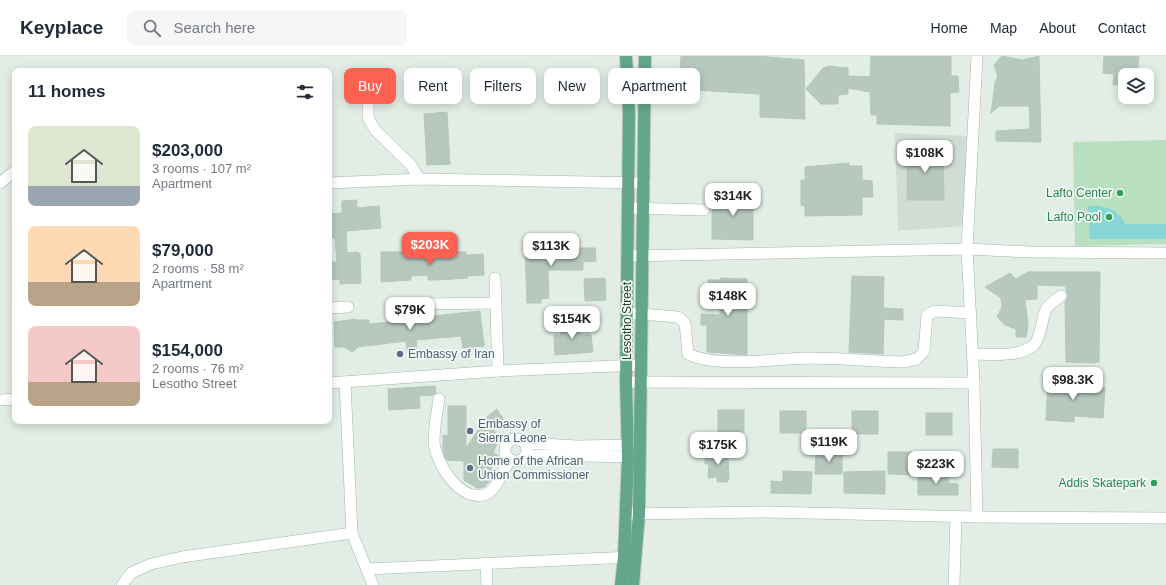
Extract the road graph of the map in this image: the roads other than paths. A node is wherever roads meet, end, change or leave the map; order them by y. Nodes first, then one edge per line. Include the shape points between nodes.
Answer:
1 (645, 56) edge
2 (654, 56) edge
3 (977, 56) edge
4 (625, 58) edge
5 (644, 68) edge
6 (649, 68) edge
7 (368, 104) edge
8 (644, 104) edge
9 (12, 173) edge
10 (418, 179) junction
11 (627, 181) junction
12 (0, 183) edge
13 (332, 183) edge
14 (644, 183) junction
15 (643, 207) junction
16 (628, 208) junction
17 (704, 210) dead end
18 (968, 249) junction
19 (1166, 253) edge
20 (627, 256) junction
21 (641, 256) junction
22 (495, 278) dead end
23 (1061, 296) dead end
24 (419, 304) dead end
25 (496, 304) junction
26 (348, 307) dead end
27 (332, 308) edge
28 (627, 313) junction
29 (971, 313) junction
30 (641, 314) junction
31 (973, 354) junction
32 (640, 365) junction
33 (627, 366) junction
34 (498, 371) junction
35 (345, 382) junction
36 (626, 382) junction
37 (640, 382) junction
38 (332, 383) edge
39 (974, 383) junction
40 (12, 399) edge
41 (439, 399) dead end
42 (0, 400) edge
43 (526, 443) junction
44 (634, 445) junction
45 (527, 455) junction
46 (634, 457) junction
47 (511, 460) junction
48 (633, 514) junction
49 (956, 517) junction
50 (977, 517) junction
51 (1166, 518) edge
52 (352, 533) junction
53 (630, 557) junction
54 (486, 563) junction
55 (367, 568) junction
56 (122, 585) edge
57 (373, 585) edge
58 (487, 585) edge
59 (620, 585) edge
60 (633, 585) edge
61 (954, 585) edge

1 - 5 main road, Lesotho Street
2 - 6 main road
3 - 18 street
4 - 11 main road, Lesotho Street via 629,114
7 - 10 street via 368,118 376,131 411,165
8 - 14 main road, Lesotho Street
9 - 12 street
10 - 11 street
10 - 13 street
11 - 14 street
11 - 16 main road, Lesotho Street
14 - 15 main road, Lesotho Street
15 - 16 street
15 - 17 street
15 - 21 main road, Lesotho Street
16 - 20 main road, Lesotho Street
18 - 19 street
18 - 21 street
18 - 29 street
20 - 21 street
20 - 28 main road, Lesotho Street
21 - 30 main road, Lesotho Street
22 - 25 street
23 - 31 street via 1042,314 1042,325 1035,344 1028,349 1004,354
24 - 25 street
25 - 34 street
26 - 27 street
28 - 30 street
28 - 33 main road, Lesotho Street
29 - 30 street via 935,311 927,315 924,351 917,358 902,362 808,358 732,361 696,358 688,354 685,323 678,317
29 - 31 street
30 - 32 main road, Lesotho Street
31 - 39 street
32 - 33 street
32 - 37 main road, Lesotho Street
33 - 34 street
33 - 36 main road, Lesotho Street
34 - 35 street
35 - 38 street
35 - 52 street
36 - 37 street
36 - 44 main road, Lesotho Street
37 - 39 street
37 - 44 main road, Lesotho Street
39 - 50 street
40 - 42 street
41 - 47 street via 434,442 448,478 461,490 473,495 486,494 494,487
43 - 44 street via 577,446
43 - 45 street
43 - 47 street via 516,438 506,444 506,455
44 - 46 main road, Lesotho Street
45 - 46 street
45 - 47 street via 518,461
46 - 48 main road, Lesotho Street
48 - 49 street via 765,512
48 - 53 main road, Lesotho Street
49 - 50 street
49 - 61 street
50 - 51 street
52 - 55 street
52 - 56 street via 182,557 151,564 131,573
53 - 54 street
53 - 59 main road, Lesotho Street
53 - 60 main road, Lesotho Street
54 - 55 street
54 - 58 street
55 - 57 street

